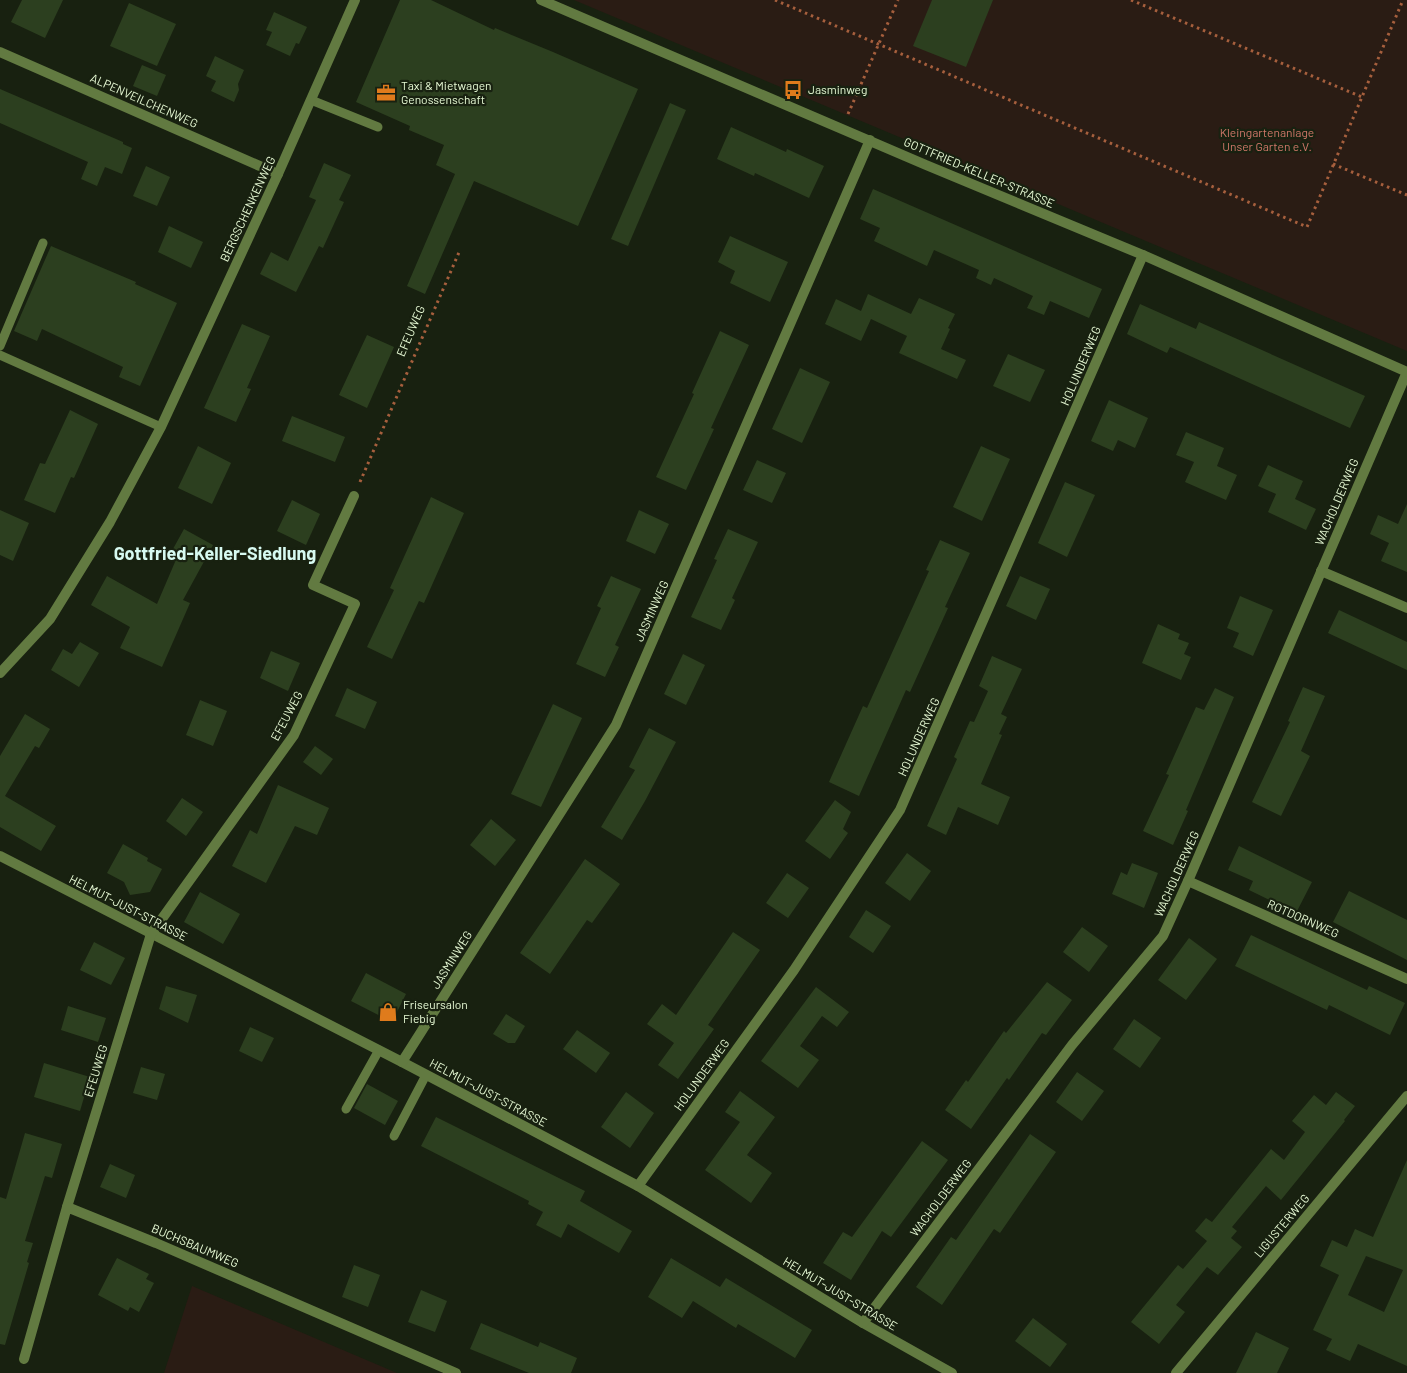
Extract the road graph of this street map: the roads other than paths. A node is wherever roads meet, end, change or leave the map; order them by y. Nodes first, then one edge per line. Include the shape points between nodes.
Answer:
1 (355, 0) edge
2 (540, 0) edge
3 (0, 52) edge
4 (311, 100) junction
5 (378, 127) dead end
6 (870, 140) junction
7 (278, 174) junction
8 (43, 243) dead end
9 (1143, 254) junction
10 (0, 346) edge
11 (0, 355) edge
12 (1407, 372) edge
13 (161, 427) junction
14 (354, 496) road end
15 (1322, 571) junction
16 (1407, 608) edge
17 (0, 673) edge
18 (0, 856) edge
19 (1188, 881) junction
20 (151, 934) junction
21 (1407, 979) edge
22 (379, 1050) junction
23 (402, 1062) junction
24 (426, 1075) junction
25 (1407, 1096) edge
26 (346, 1108) dead end
27 (394, 1136) dead end
28 (638, 1186) junction
29 (67, 1206) junction
30 (863, 1323) junction
31 (24, 1359) dead end
32 (456, 1373) edge
33 (952, 1373) edge
34 (1176, 1373) edge

1 - 4 street, BERGSCHENKENWEG
2 - 6 street, GOTTFRIED-KELLER-STRASSE
3 - 7 street, ALPENVEILCHENWEG
4 - 5 lane
4 - 7 street, BERGSCHENKENWEG
6 - 9 street, GOTTFRIED-KELLER-STRASSE
6 - 23 street, JASMINWEG via 616,725
7 - 13 street, BERGSCHENKENWEG
8 - 10 lane
9 - 12 street, GOTTFRIED-KELLER-STRASSE
9 - 28 street, HOLUNDERWEG via 900,810 794,970
11 - 13 lane
12 - 15 street, WACHOLDERWEG
13 - 17 street, BERGSCHENKENWEG via 110,522 50,619
14 - 20 street, EFEUWEG via 313,585 356,604 294,734
15 - 16 street
15 - 19 street, WACHOLDERWEG
18 - 20 street, HELMUT-JUST-STRASSE
19 - 21 street, ROTDORNWEG
19 - 30 street, WACHOLDERWEG via 1163,936 1072,1044
20 - 22 street, HELMUT-JUST-STRASSE
20 - 29 street, EFEUWEG
22 - 23 street, HELMUT-JUST-STRASSE
22 - 26 lane
23 - 24 street, HELMUT-JUST-STRASSE
24 - 27 lane
24 - 28 street, HELMUT-JUST-STRASSE
25 - 34 street, LIGUSTERWEG
28 - 30 street, HELMUT-JUST-STRASSE
29 - 31 street
29 - 32 street, BUCHSBAUMWEG
30 - 33 street, HELMUT-JUST-STRASSE

